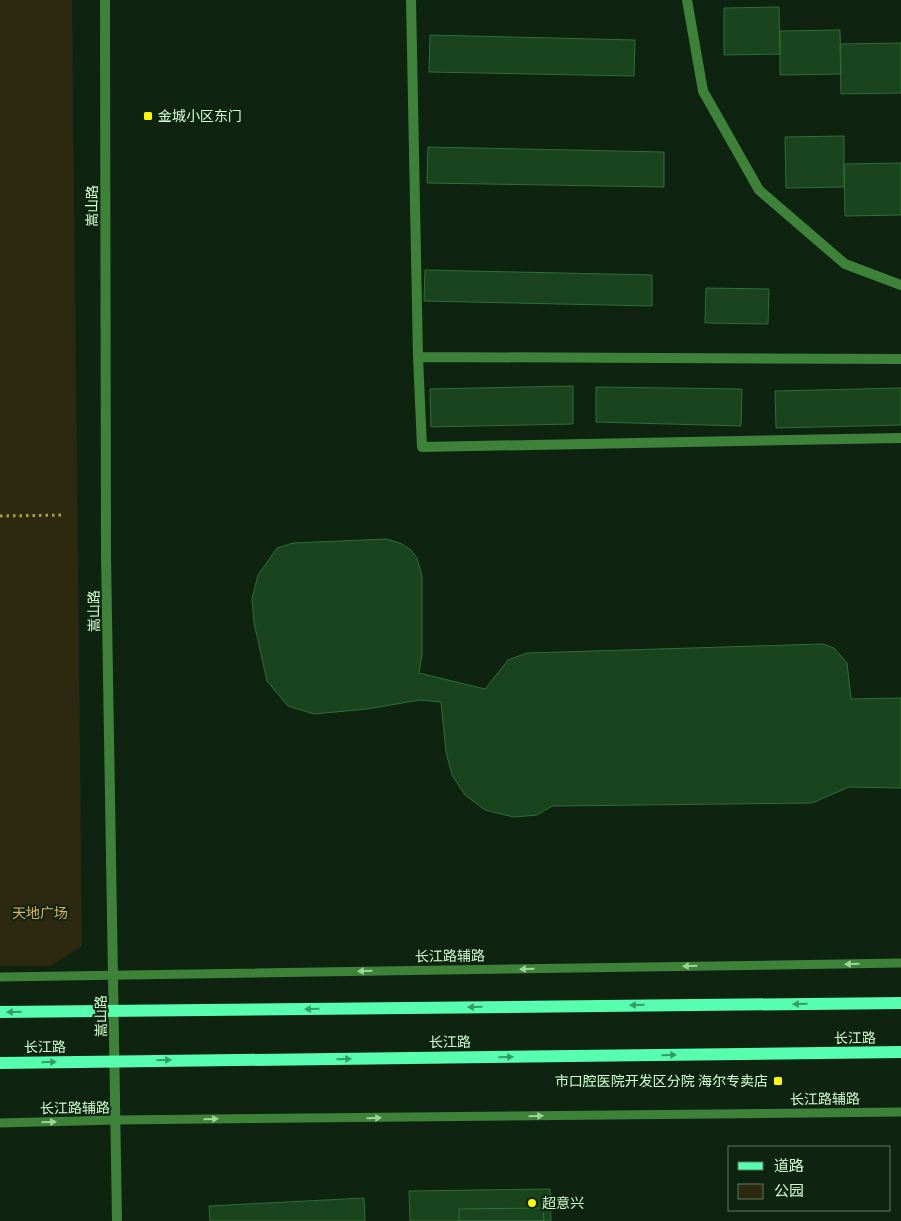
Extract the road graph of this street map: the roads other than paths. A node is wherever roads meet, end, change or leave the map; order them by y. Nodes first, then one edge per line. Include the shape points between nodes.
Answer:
1 (105, 0) edge
2 (411, 0) edge
3 (688, 0) edge
4 (901, 285) edge
5 (418, 357) junction
6 (901, 359) edge
7 (901, 438) edge
8 (901, 964) edge
9 (114, 975) junction
10 (0, 977) edge
11 (901, 1003) edge
12 (115, 1010) junction
13 (0, 1012) edge
14 (901, 1052) edge
15 (115, 1061) junction
16 (0, 1063) edge
17 (901, 1112) edge
18 (116, 1120) junction
19 (0, 1123) edge
20 (118, 1221) edge

1 - 9 street, 嵩山路 via 106,555
2 - 5 street
3 - 4 street via 703,91 759,190 844,264
5 - 6 street
5 - 7 street via 422,448
8 -> 9 lane, 长江路辅路
9 - 10 lane, 长江路辅路
9 - 12 street, 嵩山路
11 -> 12 main road
12 -> 13 main road
12 - 15 street, 嵩山路
15 -> 14 main road, 长江路
16 -> 15 main road, 长江路
15 - 18 street, 嵩山路
18 -> 17 lane, 长江路辅路
19 -> 18 lane, 长江路辅路
18 - 20 street, 嵩山路

